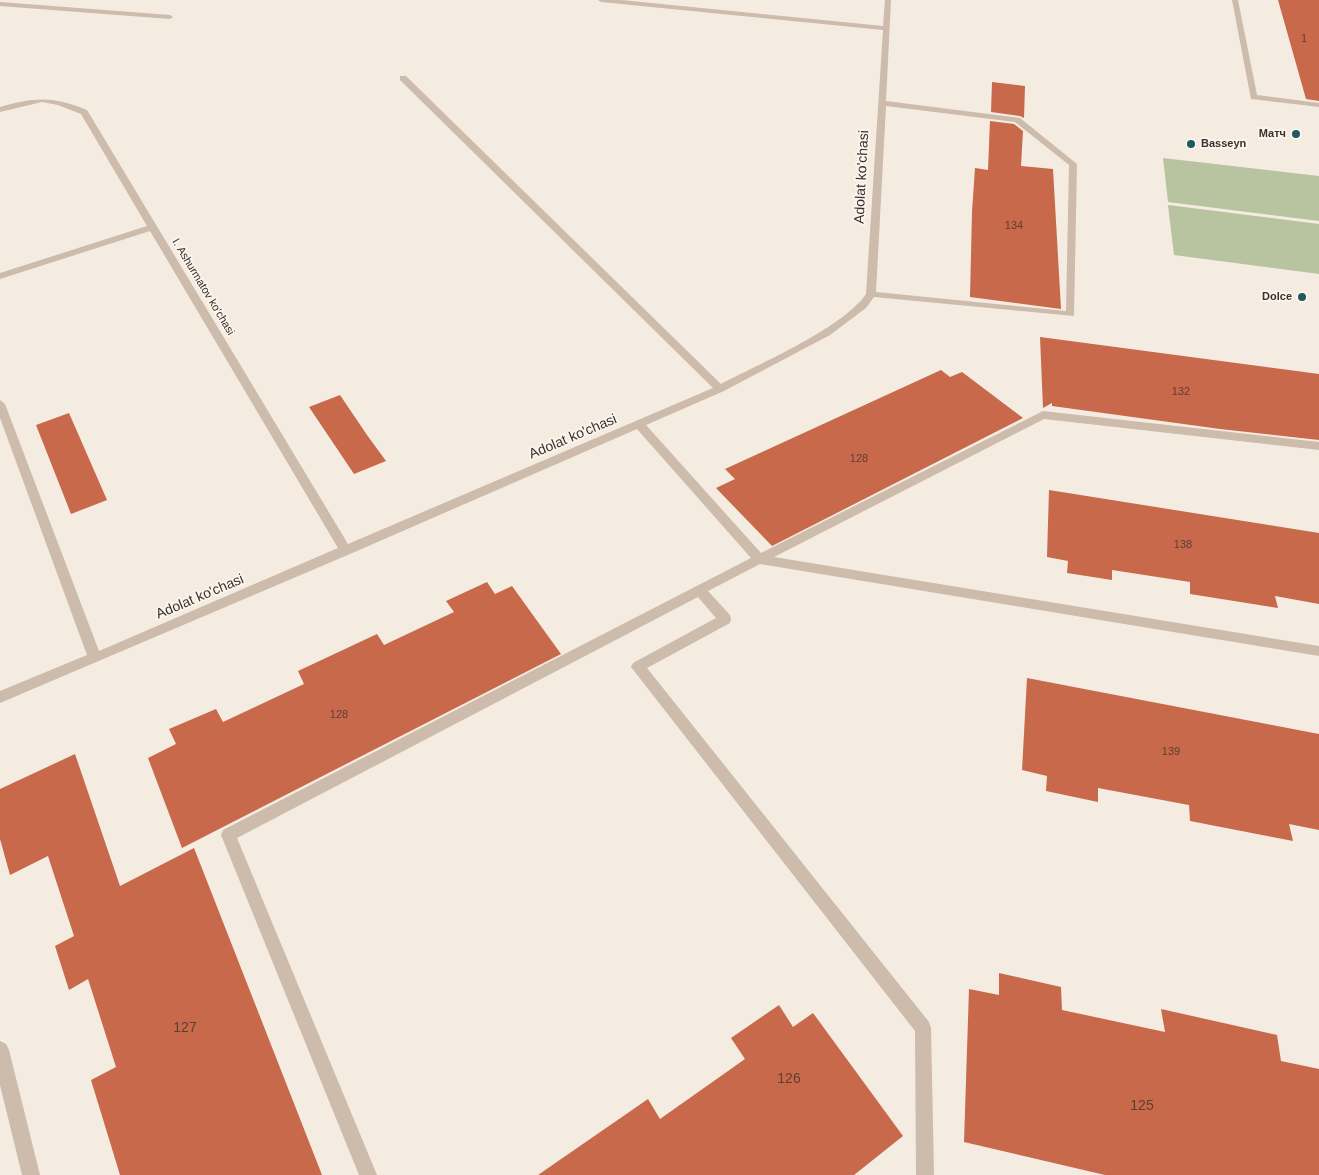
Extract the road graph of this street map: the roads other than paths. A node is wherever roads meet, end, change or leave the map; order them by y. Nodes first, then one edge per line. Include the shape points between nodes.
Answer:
1 (601, 0) edge
2 (888, 0) edge
3 (1235, 0) edge
4 (0, 4) edge
5 (170, 17) dead end
6 (886, 28) junction
7 (403, 78) dead end
8 (881, 103) junction
9 (1319, 106) edge
10 (0, 110) edge
11 (153, 227) junction
12 (0, 276) edge
13 (871, 294) junction
14 (720, 389) junction
15 (0, 404) edge
16 (640, 424) junction
17 (1319, 446) edge
18 (346, 551) junction
19 (759, 559) junction
20 (699, 590) junction
21 (1319, 651) edge
22 (95, 658) junction
23 (0, 697) edge
24 (0, 1050) edge
25 (31, 1175) edge
26 (368, 1175) edge
27 (925, 1175) edge

1 - 6 street
2 - 6 street, Adolat ko'chasi
3 - 9 street via 1254,97
4 - 5 street
6 - 8 street, Adolat ko'chasi
7 - 14 street
8 - 13 street, Adolat ko'chasi
8 - 13 street via 1017,120 1073,164 1071,314
10 - 11 street, I. Ashurmatov ko'chasi via 34,100 60,101 84,112
11 - 12 street
11 - 18 street, I. Ashurmatov ko'chasi
13 - 14 street, Adolat ko'chasi via 863,306 826,332
14 - 16 street, Adolat ko'chasi
15 - 22 street
16 - 18 street, Adolat ko'chasi
16 - 19 street
17 - 19 street via 1043,415
18 - 22 street, Adolat ko'chasi
19 - 20 street
19 - 21 street
20 - 26 street via 228,835
20 - 27 street via 725,619 638,667 923,1028
22 - 23 street, Adolat ko'chasi
24 - 25 street

